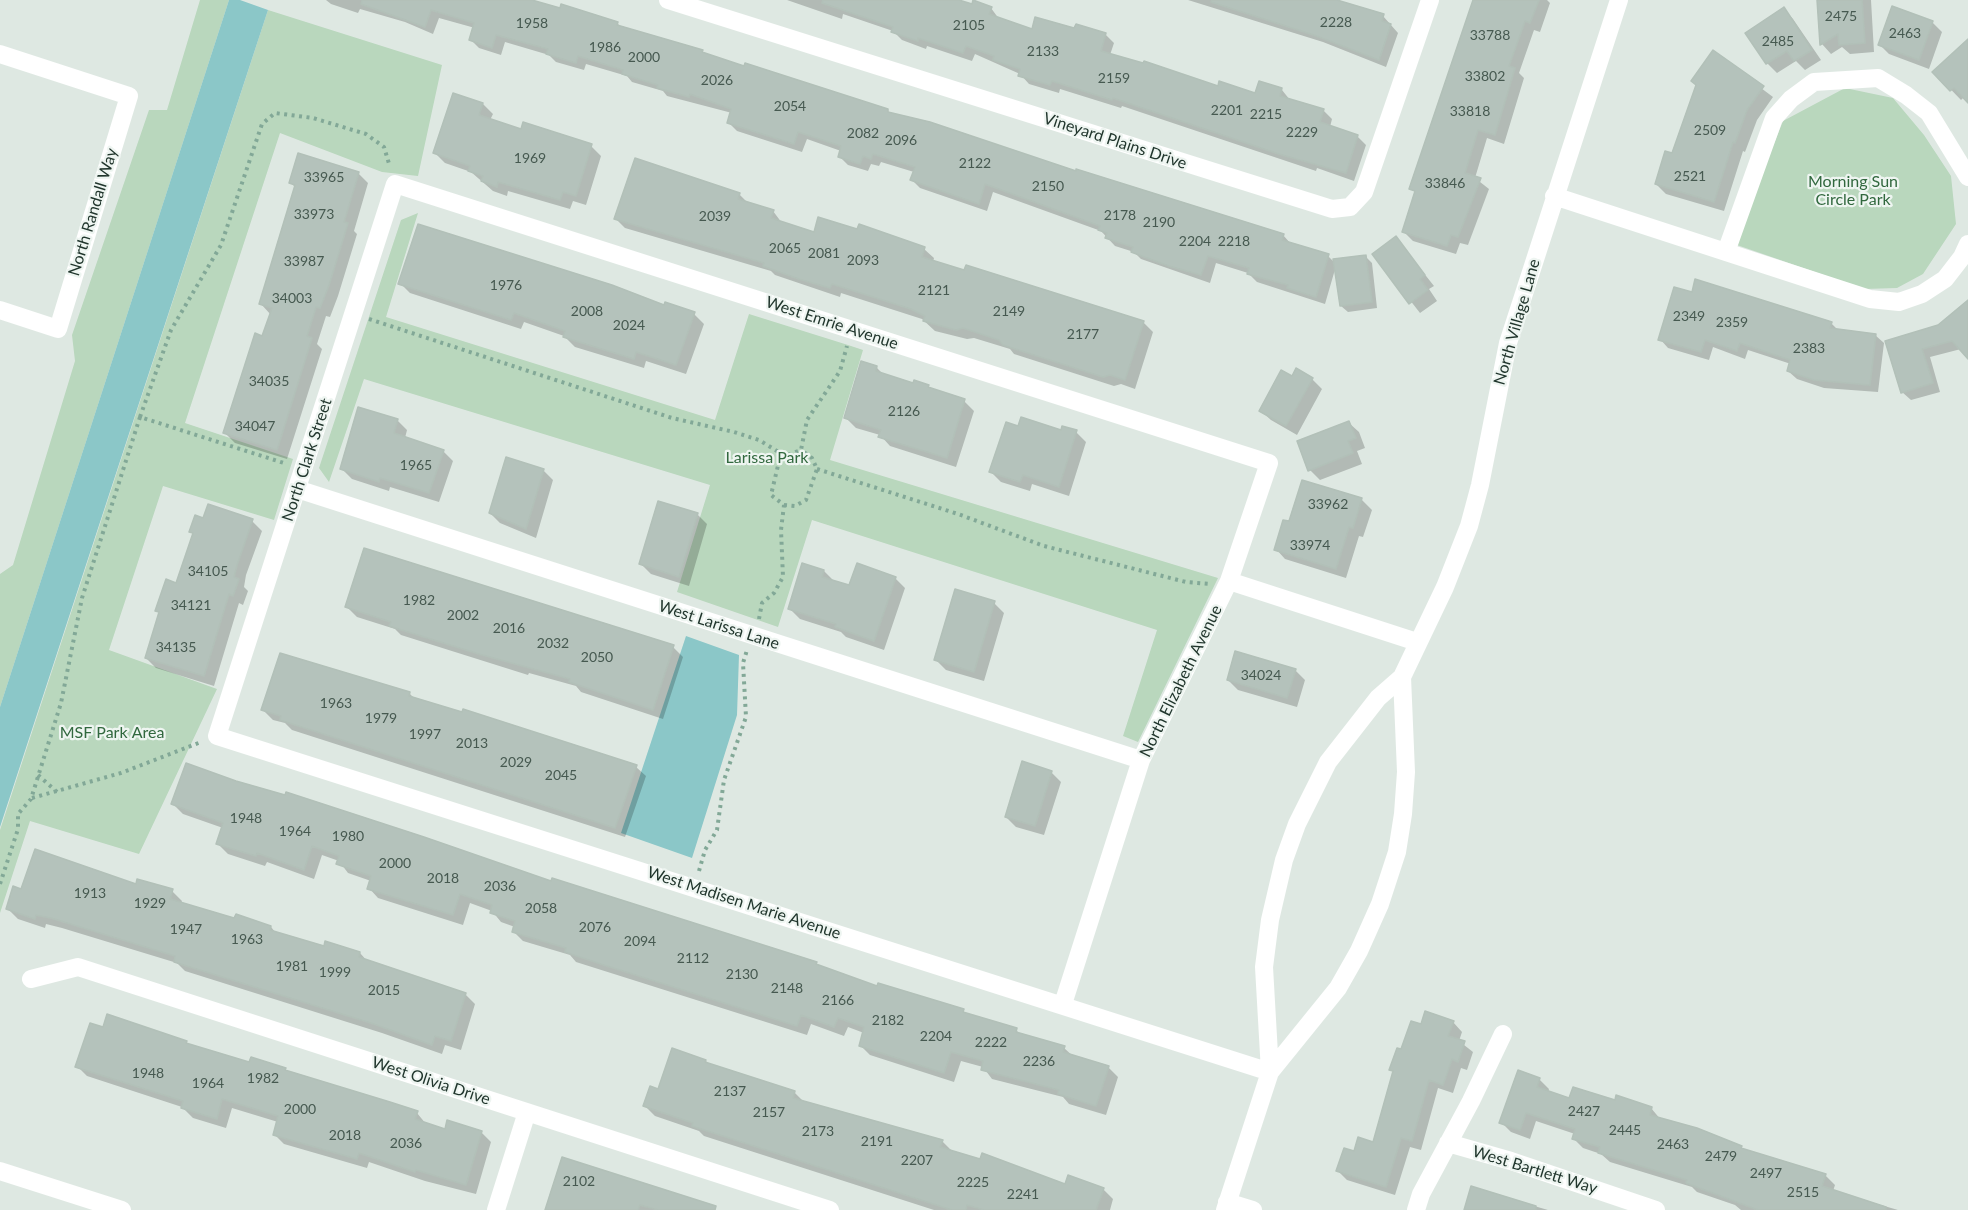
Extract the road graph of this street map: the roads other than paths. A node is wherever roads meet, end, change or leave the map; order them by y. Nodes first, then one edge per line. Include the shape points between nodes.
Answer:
1 (668, 0) edge
2 (1430, 0) edge
3 (1619, 0) edge
4 (0, 54) edge
5 (1968, 177) edge
6 (395, 184) joint
7 (1554, 196) junction
8 (1968, 244) edge
9 (1726, 252) junction
10 (0, 310) edge
11 (1269, 463) joint
12 (297, 489) junction
13 (1222, 583) junction
14 (1417, 642) junction
15 (1402, 677) junction
16 (217, 735) joint
17 (1141, 760) junction
18 (31, 980) dead end
19 (1063, 1004) junction
20 (1503, 1034) dead end
21 (1270, 1072) junction
22 (527, 1112) junction
23 (1448, 1143) junction
24 (0, 1171) edge
25 (1226, 1206) edge
26 (122, 1210) edge
27 (496, 1210) edge
28 (830, 1210) edge
29 (1253, 1210) edge
30 (1416, 1210) edge
31 (1656, 1210) edge

1 - 2 street, Vineyard Plains Drive via 1332,209 1350,207 1364,192
3 - 7 street, North Village Lane
4 - 10 street, North Randall Way via 129,96 58,328
5 - 9 street via 1929,113 1906,95 1878,78 1814,82 1774,118
6 - 11 street, West Emrie Avenue
6 - 12 street, North Clark Street
7 - 9 street
7 - 14 street, North Village Lane via 1508,343 1468,526 1445,587
8 - 9 street via 1945,279 1922,294 1899,302 1870,299
11 - 13 street, North Elizabeth Avenue
12 - 16 street, North Clark Street
12 - 17 street, West Larissa Lane
13 - 14 street
13 - 17 street, North Elizabeth Avenue
14 - 15 street, North Village Lane
15 - 21 street, North Village Lane via 1406,772 1403,814 1397,852 1380,904 1338,988
15 - 21 street, North Village Lane via 1378,698 1342,741 1310,796 1284,860 1264,967
16 - 19 street, West Madisen Marie Avenue
17 - 19 street, North Elizabeth Avenue
18 - 22 street, West Olivia Drive via 78,967
19 - 21 street, West Madisen Marie Avenue
20 - 23 street
21 - 25 street, North Village Lane
22 - 27 street
22 - 28 street, West Olivia Drive
23 - 30 street
23 - 31 street, West Bartlett Way
24 - 26 street
25 - 29 street

